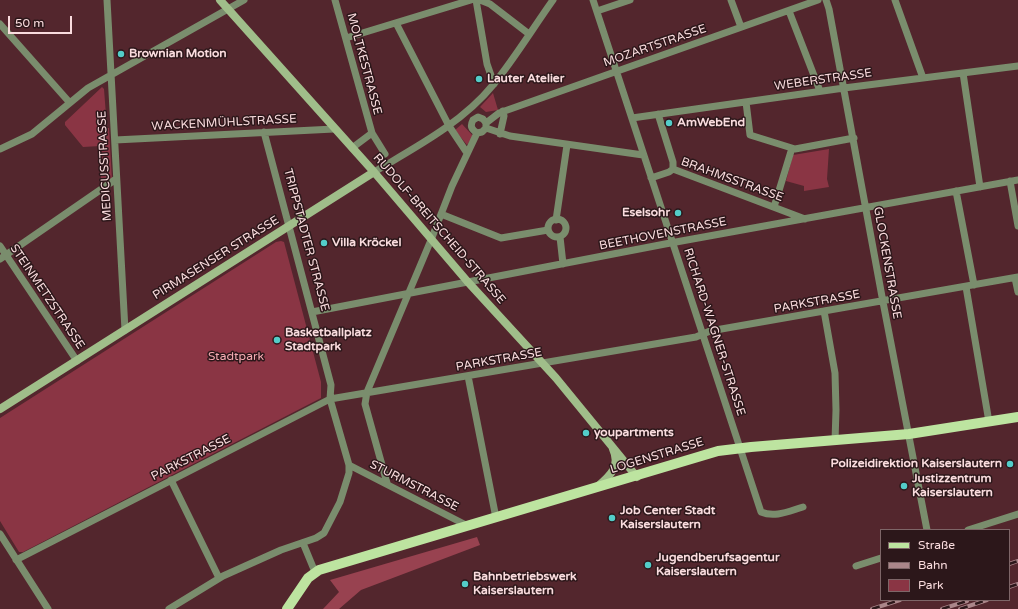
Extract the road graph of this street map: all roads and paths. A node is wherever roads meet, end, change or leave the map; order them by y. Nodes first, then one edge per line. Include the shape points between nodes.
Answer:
1 (106, 0) edge
2 (220, 0) edge
3 (244, 0) edge
4 (335, 0) edge
5 (471, 0) edge
6 (476, 0) edge
7 (480, 0) edge
8 (553, 0) edge
9 (593, 0) edge
10 (630, 0) edge
11 (731, 0) edge
12 (818, 0) edge
13 (826, 0) edge
14 (895, 0) edge
15 (227, 10) junction
16 (789, 11) junction
17 (597, 12) junction
18 (396, 23) junction
19 (0, 24) edge
20 (741, 27) junction
21 (529, 34) junction
22 (346, 38) junction
23 (1018, 66) edge
24 (616, 71) junction
25 (962, 73) junction
26 (110, 75) junction
27 (923, 78) junction
28 (494, 84) junction
29 (844, 88) junction
30 (820, 91) junction
31 (746, 102) junction
32 (70, 103) junction
33 (501, 112) junction
34 (658, 114) junction
35 (632, 118) junction
36 (486, 125) junction
37 (449, 126) junction
38 (334, 129) junction
39 (264, 132) junction
40 (372, 133) junction
41 (477, 133) junction
42 (498, 133) junction
43 (854, 138) junction
44 (115, 140) junction
45 (567, 145) junction
46 (352, 148) junction
47 (792, 148) junction
48 (0, 149) edge
49 (385, 154) dead end
50 (467, 154) junction
51 (642, 155) junction
52 (673, 169) junction
53 (374, 172) junction
54 (651, 178) junction
55 (116, 179) junction
56 (1018, 180) edge
57 (1010, 181) junction
58 (980, 187) junction
59 (956, 191) junction
60 (774, 207) junction
61 (866, 208) junction
62 (441, 214) junction
63 (805, 219) junction
64 (556, 220) junction
65 (1018, 226) edge
66 (288, 227) junction
67 (548, 230) junction
68 (560, 237) junction
69 (432, 240) junction
70 (673, 242) junction
71 (0, 246) edge
72 (3, 257) edge
73 (563, 264) junction
74 (1017, 277) edge
75 (467, 282) junction
76 (974, 285) junction
77 (966, 287) junction
78 (408, 292) junction
79 (1018, 292) edge
80 (883, 302) junction
81 (824, 311) junction
82 (312, 312) junction
83 (125, 330) junction
84 (703, 334) junction
85 (77, 360) junction
86 (543, 363) junction
87 (468, 376) junction
88 (367, 392) junction
89 (330, 399) junction
90 (0, 409) edge
91 (1018, 417) edge
92 (989, 422) junction
93 (909, 434) junction
94 (610, 441) junction
95 (835, 441) junction
96 (740, 448) junction
97 (349, 465) junction
98 (637, 476) junction
99 (171, 480) junction
100 (387, 483) junction
101 (594, 489) junction
102 (803, 507) dead end
103 (1018, 514) edge
104 (496, 518) junction
105 (468, 526) junction
106 (927, 529) edge
107 (971, 529) edge
108 (0, 534) edge
109 (303, 543) junction
110 (880, 558) edge
111 (16, 560) junction
112 (856, 566) dead end
113 (315, 572) junction
114 (219, 578) junction
115 (48, 609) edge
116 (169, 609) edge
117 (287, 609) edge

1 - 26 street, MEDICUSSTRASSE
2 - 15 street, RUDOLF-BREITSCHEID-STRASSE
3 - 15 street
4 - 22 street, MOLTKESTRASSE
5 - 18 street
6 - 28 street via 487,64
7 - 21 street via 490,4
8 - 21 street, PIRMASENSER STRASSE
9 - 17 street, RICHARD-WAGNER-STRASSE
10 - 17 street
11 - 20 street
12 - 16 street, MOZARTSTRASSE
13 - 29 street, GLOCKENSTRASSE
14 - 27 street
15 - 26 street
15 - 38 street, RUDOLF-BREITSCHEID-STRASSE
16 - 20 street, MOZARTSTRASSE
16 - 30 street
17 - 24 street, RICHARD-WAGNER-STRASSE
18 - 22 street
18 - 37 street
19 - 32 street
20 - 24 street, MOZARTSTRASSE
21 - 28 street, PIRMASENSER STRASSE
22 - 40 street, MOLTKESTRASSE
23 - 25 street, WEBERSTRASSE
24 - 33 street, MOZARTSTRASSE
24 - 35 street, RICHARD-WAGNER-STRASSE
25 - 27 street, WEBERSTRASSE
25 - 58 street
26 - 32 street
26 - 44 street, MEDICUSSTRASSE
27 - 29 street, WEBERSTRASSE
28 - 37 street, PIRMASENSER STRASSE
29 - 30 street, WEBERSTRASSE
29 - 43 street, GLOCKENSTRASSE
30 - 31 street, WEBERSTRASSE
31 - 34 street, WEBERSTRASSE
31 - 47 street via 750,135
32 - 48 street via 32,134
33 - 36 street, MOZARTSTRASSE
33 - 42 street via 504,116
34 - 35 street, WEBERSTRASSE
34 - 52 street
35 - 51 street, RICHARD-WAGNER-STRASSE
36 - 41 street via 482,132
36 - 41 street via 483,119 471,118 472,130
36 - 42 street
37 - 50 street
37 - 53 street, PIRMASENSER STRASSE
38 - 39 street, WACKENMÜHLSTRASSE
38 - 46 street, RUDOLF-BREITSCHEID-STRASSE
39 - 44 street, WACKENMÜHLSTRASSE
39 - 66 street, TRIPPSTADTER STRASSE
40 - 46 street, MOLTKESTRASSE
40 - 49 street, MOLTKESTRASSE
41 - 50 street
42 - 45 street
43 - 47 street
43 - 61 street, GLOCKENSTRASSE
44 - 55 street, MEDICUSSTRASSE
45 - 51 street
45 - 64 street
46 - 53 street, RUDOLF-BREITSCHEID-STRASSE
47 - 60 street
50 - 62 street
51 - 54 street, RICHARD-WAGNER-STRASSE
52 - 54 street, BRAHMSSTRASSE
52 - 60 street, BRAHMSSTRASSE
53 - 66 street, PIRMASENSER STRASSE
53 - 69 street, RUDOLF-BREITSCHEID-STRASSE
54 - 70 street, RICHARD-WAGNER-STRASSE
55 - 72 street
55 - 83 street, MEDICUSSTRASSE
56 - 57 street, BEETHOVENSTRASSE
57 - 58 street, BEETHOVENSTRASSE
57 - 65 street
58 - 59 street, BEETHOVENSTRASSE
59 - 61 street, BEETHOVENSTRASSE
59 - 76 street
60 - 63 street, BRAHMSSTRASSE
61 - 63 street, BEETHOVENSTRASSE
61 - 80 street, GLOCKENSTRASSE
62 - 67 street via 501,238
62 - 69 street
63 - 70 street, BEETHOVENSTRASSE
64 - 67 street via 549,224
64 - 68 street via 562,221 565,227 565,232
66 - 82 street, TRIPPSTADTER STRASSE
66 - 83 street, PIRMASENSER STRASSE
67 - 68 street via 552,236
68 - 73 street
69 - 75 street, RUDOLF-BREITSCHEID-STRASSE
69 - 78 street
70 - 73 street, BEETHOVENSTRASSE
70 - 84 street, RICHARD-WAGNER-STRASSE
71 - 72 street, STEINMETZSTRASSE
72 - 85 street, STEINMETZSTRASSE
73 - 75 street, BEETHOVENSTRASSE
74 - 76 street, PARKSTRASSE
74 - 79 street
75 - 78 street, BEETHOVENSTRASSE
75 - 86 street, RUDOLF-BREITSCHEID-STRASSE
76 - 77 street, PARKSTRASSE
77 - 80 street, PARKSTRASSE
77 - 92 street
78 - 82 street, BEETHOVENSTRASSE
78 - 88 street
80 - 81 street, PARKSTRASSE
80 - 93 street, GLOCKENSTRASSE
81 - 84 street, PARKSTRASSE
81 - 95 street via 835,373
82 - 89 street, TRIPPSTADTER STRASSE via 331,385
83 - 85 street, PIRMASENSER STRASSE
84 - 86 street, PARKSTRASSE
84 - 96 street, RICHARD-WAGNER-STRASSE
85 - 90 street, PIRMASENSER STRASSE
86 - 87 street, PARKSTRASSE
86 - 94 street, RUDOLF-BREITSCHEID-STRASSE
87 - 88 street, PARKSTRASSE
87 - 104 street
88 - 89 street, PARKSTRASSE
88 - 100 street via 365,404
89 - 97 street, TRIPPSTADTER STRASSE
89 - 99 street, PARKSTRASSE
91 - 92 main road, LOGENSTRASSE
92 - 93 main road, LOGENSTRASSE
93 - 95 main road, LOGENSTRASSE
93 - 106 street, GLOCKENSTRASSE
94 - 98 street, RUDOLF-BREITSCHEID-STRASSE
94 - 101 street via 616,456 616,468
95 - 96 main road, LOGENSTRASSE
96 - 98 main road, LOGENSTRASSE via 718,451
96 - 102 street, RICHARD-WAGNER-STRASSE via 761,512 776,515
97 - 100 street, STURMSTRASSE
97 - 109 street, TRIPPSTADTER STRASSE via 348,480 327,528 316,538
98 - 101 main road, LOGENSTRASSE
99 - 111 street, PARKSTRASSE
99 - 114 street
100 - 105 street, STURMSTRASSE
101 - 104 main road, LOGENSTRASSE
103 - 107 street
104 - 105 main road, LOGENSTRASSE
105 - 113 main road, LOGENSTRASSE
108 - 111 street
109 - 113 street
109 - 114 street, TRIPPSTADTER STRASSE
110 - 112 street
111 - 115 street
113 - 117 main road via 301,586
114 - 116 street, TRIPPSTADTER STRASSE

